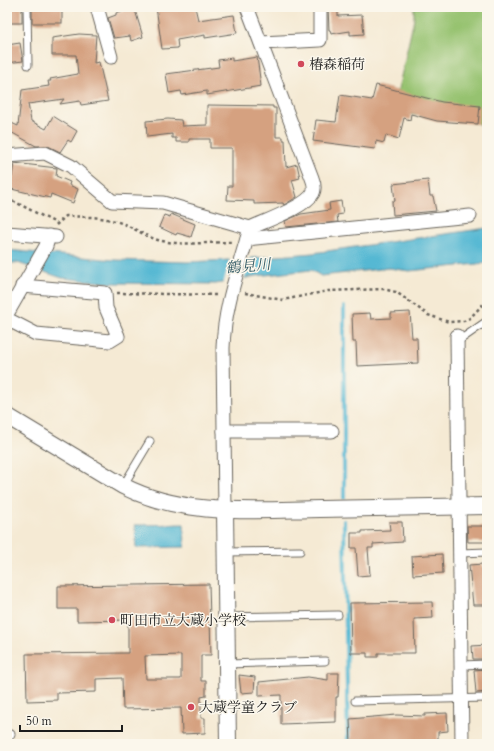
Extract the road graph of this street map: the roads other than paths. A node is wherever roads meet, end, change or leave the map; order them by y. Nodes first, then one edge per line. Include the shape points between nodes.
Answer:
1 (27, 7) edge
2 (97, 7) edge
3 (247, 7) edge
4 (320, 7) edge
5 (260, 43) junction
6 (111, 57) dead end
7 (28, 65) dead end
8 (7, 156) edge
9 (470, 216) dead end
10 (7, 233) edge
11 (248, 237) junction
12 (24, 284) junction
13 (7, 314) edge
14 (7, 319) edge
15 (487, 322) edge
16 (457, 339) joint
17 (7, 416) edge
18 (224, 431) junction
19 (332, 431) dead end
20 (150, 441) dead end
21 (123, 486) junction
22 (487, 506) edge
23 (459, 507) junction
24 (225, 510) junction
25 (300, 551) dead end
26 (226, 552) junction
27 (487, 552) edge
28 (460, 553) junction
29 (338, 615) dead end
30 (226, 617) junction
31 (325, 662) dead end
32 (227, 664) junction
33 (487, 664) edge
34 (461, 665) junction
35 (462, 698) junction
36 (487, 698) edge
37 (355, 701) dead end
38 (11, 734) dead end
39 (7, 741) edge
40 (228, 744) edge
41 (462, 744) edge

1 - 7 lane
2 - 6 street
3 - 5 street
4 - 5 street via 320,40
5 - 11 street via 312,178 314,190 301,204
8 - 11 street via 45,153 70,166 112,201 163,203
9 - 11 street
10 - 12 street via 51,238
11 - 18 street via 231,292 224,326
12 - 13 street
12 - 14 street via 105,293 106,308 118,336 110,341 36,334
15 - 16 lane
16 - 23 street
17 - 21 street
18 - 19 street
18 - 24 street
20 - 21 lane
21 - 24 street via 160,501
22 - 23 street
23 - 24 street
23 - 28 street
24 - 26 street
25 - 26 lane
26 - 30 street
27 - 28 lane
28 - 34 street
29 - 30 lane
30 - 32 street
31 - 32 lane
32 - 40 street
33 - 34 lane
34 - 35 street
35 - 36 lane
35 - 37 lane
35 - 41 street
38 - 39 lane

